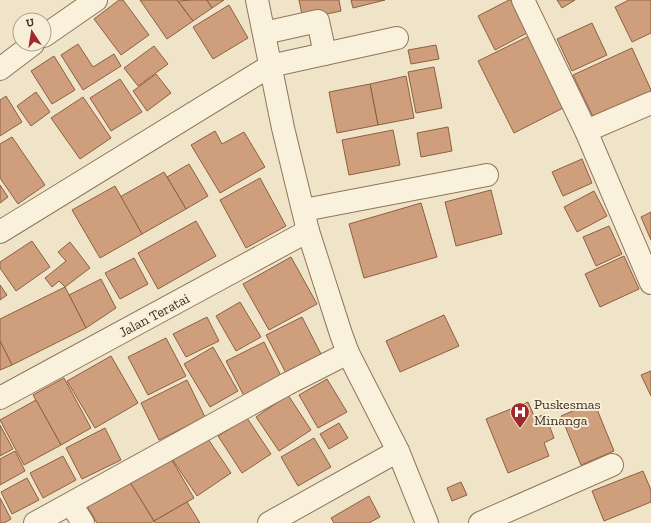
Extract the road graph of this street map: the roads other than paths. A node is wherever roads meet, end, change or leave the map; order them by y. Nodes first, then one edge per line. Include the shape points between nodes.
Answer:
1 (96, 0) edge
2 (257, 0) edge
3 (523, 0) edge
4 (52, 30) edge
5 (264, 33) junction
6 (397, 38) dead end
7 (22, 52) edge
8 (325, 54) junction
9 (270, 66) junction
10 (0, 69) edge
11 (651, 103) edge
12 (586, 131) junction
13 (487, 175) dead end
14 (306, 221) junction
15 (0, 232) edge
16 (651, 283) edge
17 (348, 353) junction
18 (0, 398) edge
19 (398, 452) junction
20 (612, 465) dead end
21 (71, 504) junction
22 (35, 523) edge
23 (83, 523) edge
24 (269, 523) edge
25 (427, 523) edge
26 (480, 523) edge

1 - 4 street
2 - 5 street
3 - 12 street
5 - 8 street via 318,21
5 - 9 street
6 - 8 street
7 - 10 street
8 - 9 street
9 - 14 street
9 - 15 street
11 - 12 street
12 - 16 street
13 - 14 street, Jalan Teratai
14 - 17 street
14 - 18 street, Jalan Teratai
17 - 19 street
17 - 21 street
19 - 24 street
19 - 25 street
20 - 26 street
21 - 22 street
21 - 23 street

